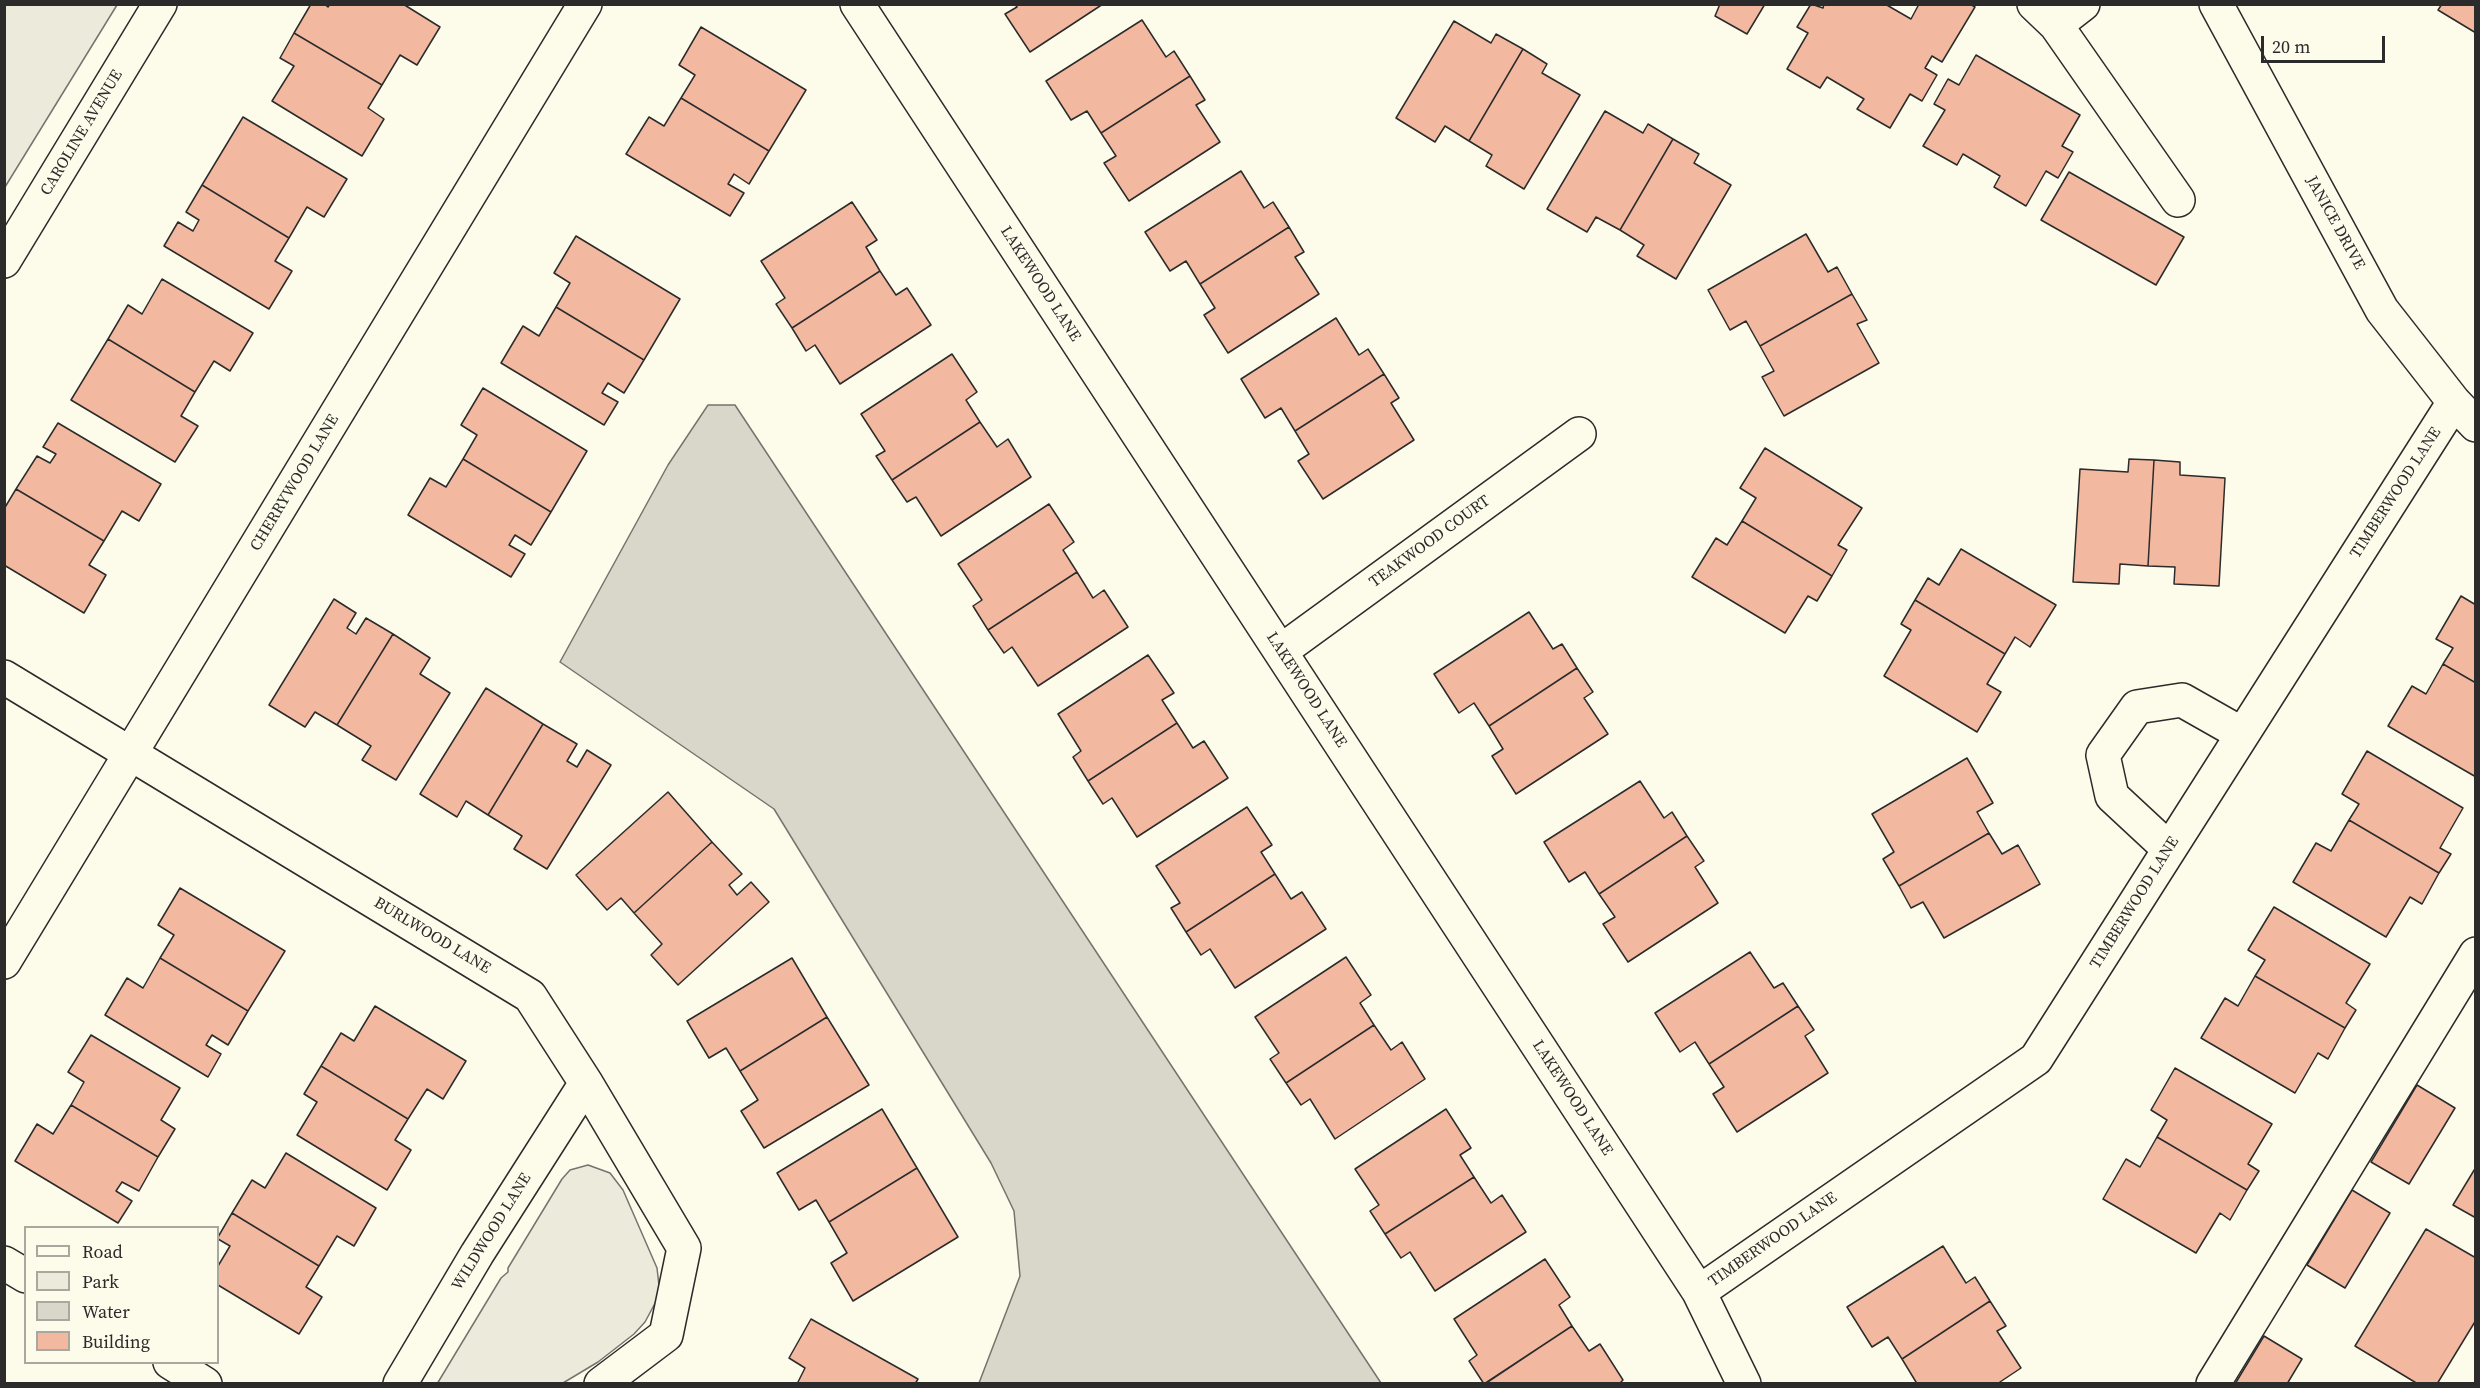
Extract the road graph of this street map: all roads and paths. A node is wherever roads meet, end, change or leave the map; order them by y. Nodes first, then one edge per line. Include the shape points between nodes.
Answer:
1 (159, 4) edge
2 (585, 4) edge
3 (857, 4) edge
4 (2083, 4) edge
5 (2216, 4) edge
6 (2045, 15) edge
7 (2178, 200) dead end
8 (4, 261) edge
9 (2465, 414) edge
10 (1579, 434) dead end
11 (1281, 651) junction
12 (4, 677) edge
13 (2242, 734) junction
14 (131, 753) junction
15 (2169, 849) junction
16 (2475, 954) edge
17 (4, 962) edge
18 (586, 1083) junction
19 (4, 1263) edge
20 (24, 1275) edge
21 (1699, 1292) junction
22 (173, 1364) edge
23 (205, 1383) edge
24 (400, 1383) edge
25 (601, 1383) edge
26 (1744, 1383) edge
27 (2212, 1383) edge

1 - 8 street, CAROLINE AVENUE
2 - 14 street, CHERRYWOOD LANE
3 - 11 street, LAKEWOOD LANE
4 - 6 street
5 - 9 street, JANICE DRIVE via 2382,310
6 - 7 street
9 - 13 street, TIMBERWOOD LANE
10 - 11 street, TEAKWOOD COURT
11 - 21 street, LAKEWOOD LANE
12 - 14 street, BURLWOOD LANE
13 - 15 street, TIMBERWOOD LANE
13 - 15 street via 2182,700 2137,707 2103,755 2112,796
14 - 17 street, CHERRYWOOD LANE
14 - 18 street, BURLWOOD LANE via 530,996
15 - 21 street, TIMBERWOOD LANE via 2036,1059
16 - 27 street
18 - 24 street, WILDWOOD LANE
18 - 25 street, BURLWOOD LANE via 684,1248 666,1335
19 - 20 street
21 - 26 street, LAKEWOOD LANE
22 - 23 street

